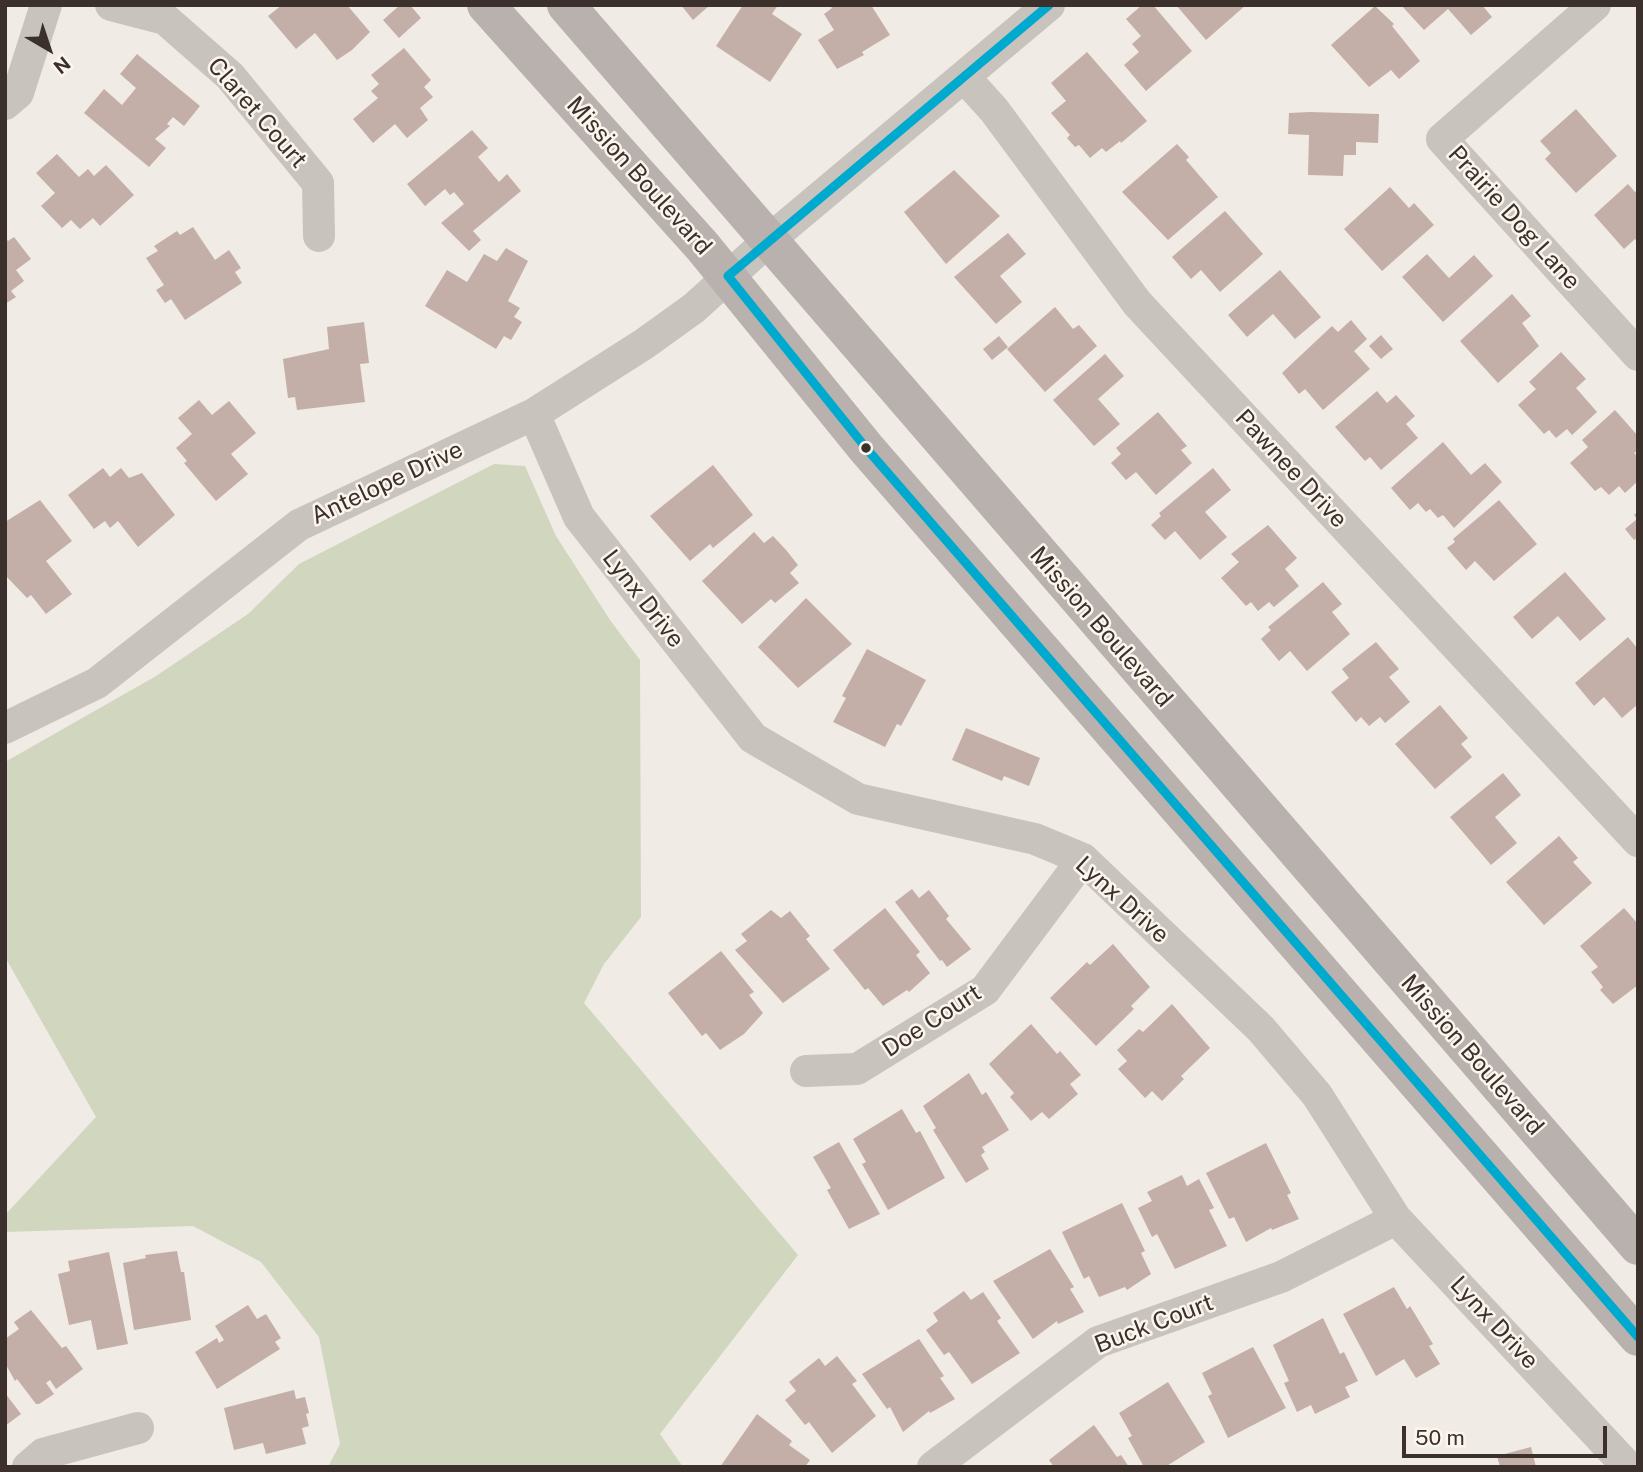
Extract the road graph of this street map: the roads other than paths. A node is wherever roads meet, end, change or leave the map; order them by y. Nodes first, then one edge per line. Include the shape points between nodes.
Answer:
1 (46, 5) edge
2 (111, 5) edge
3 (486, 5) edge
4 (566, 5) edge
5 (1049, 5) edge
6 (1595, 5) edge
7 (965, 78) junction
8 (5, 104) edge
9 (319, 236) dead end
10 (769, 240) junction
11 (728, 276) junction
12 (1638, 355) edge
13 (534, 414) junction
14 (5, 728) edge
15 (1638, 841) edge
16 (1083, 859) junction
17 (806, 1071) dead end
18 (1396, 1219) junction
19 (1638, 1245) edge
20 (1638, 1337) edge
21 (138, 1428) dead end
22 (29, 1467) edge
23 (933, 1467) edge
24 (1628, 1467) edge

1 - 8 street via 18,93
2 - 9 street, Claret Court via 165,19 230,75 318,183
3 - 11 main road, Mission Boulevard
4 - 10 main road, Mission Boulevard
5 - 7 street, Antelope Drive
6 - 12 street, Prairie Dog Lane via 1442,139
7 - 10 street, Antelope Drive
7 - 15 street, Pawnee Drive via 994,110 1137,303
10 - 11 street, Antelope Drive
10 - 19 main road, Mission Boulevard
11 - 13 street, Antelope Drive via 694,308 624,358
11 - 20 main road, Mission Boulevard via 866,448
13 - 14 street, Antelope Drive via 299,525 97,684
13 - 16 street, Lynx Drive via 579,517 753,738 858,799 1035,839
16 - 17 street, Doe Court via 985,990 857,1069
16 - 18 street, Lynx Drive via 1261,1028 1317,1095
18 - 23 street, Buck Court via 1281,1277 1098,1342
18 - 24 street, Lynx Drive
21 - 22 street via 43,1454

